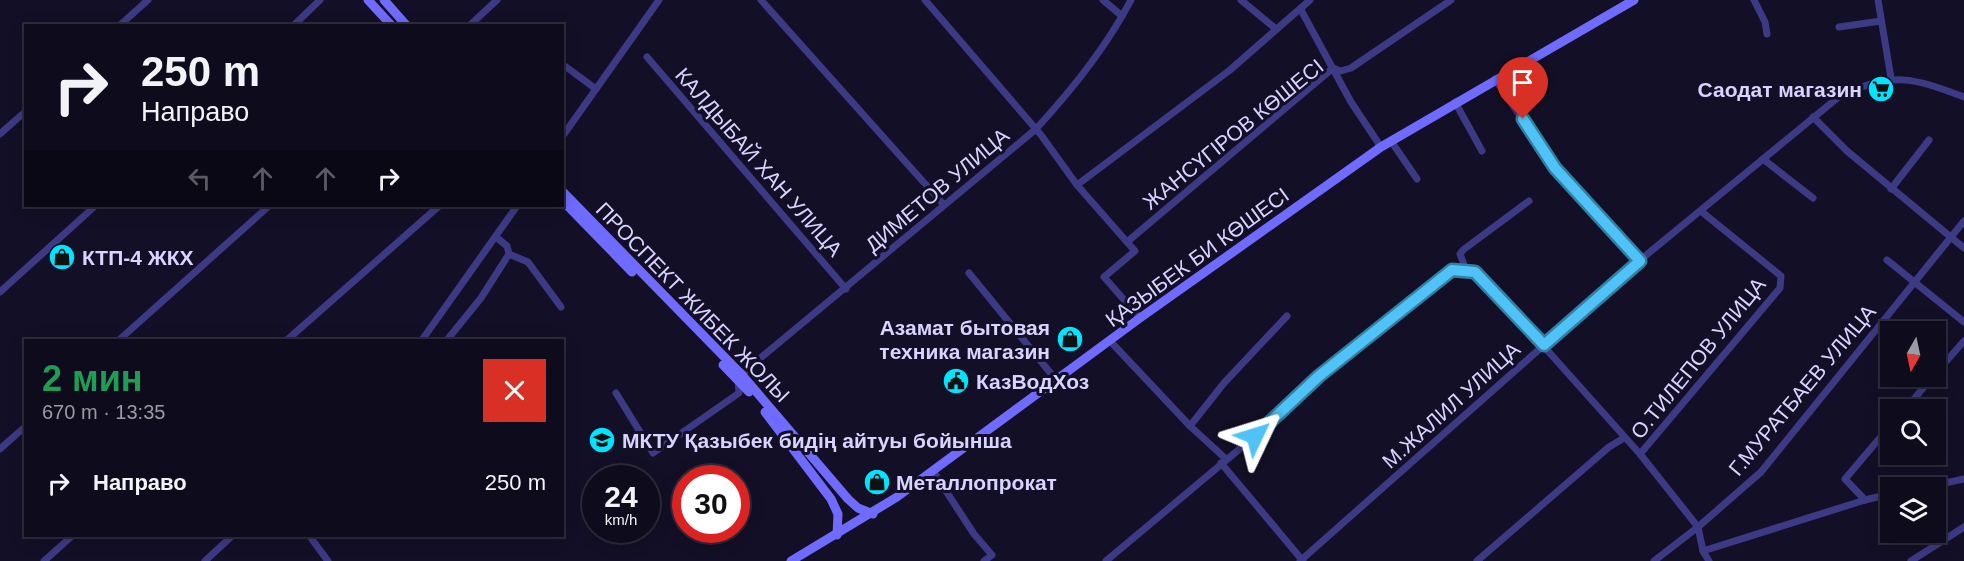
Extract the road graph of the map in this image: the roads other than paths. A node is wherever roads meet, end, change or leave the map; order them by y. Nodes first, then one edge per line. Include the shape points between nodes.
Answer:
1 (148, 0) edge
2 (320, 0) edge
3 (368, 0) edge
4 (384, 0) edge
5 (497, 0) edge
6 (659, 0) edge
7 (761, 0) edge
8 (925, 0) edge
9 (1103, 0) edge
10 (1131, 0) edge
11 (1241, 0) edge
12 (1310, 0) edge
13 (1451, 0) edge
14 (1634, 0) edge
15 (1754, 0) edge
16 (1878, 0) edge
17 (1301, 10) junction
18 (1122, 16) junction
19 (1881, 21) junction
20 (122, 24) edge
21 (294, 24) edge
22 (390, 24) edge
23 (405, 24) edge
24 (471, 24) edge
25 (1839, 27) dead end
26 (1276, 29) junction
27 (1767, 34) dead end
28 (647, 57) dead end
29 (564, 65) edge
30 (1333, 68) junction
31 (1891, 78) junction
32 (1495, 79) junction
33 (596, 89) junction
34 (1964, 97) edge
35 (1455, 102) junction
36 (24, 113) edge
37 (1813, 117) junction
38 (1036, 129) junction
39 (0, 134) edge
40 (564, 134) edge
41 (1929, 140) dead end
42 (1391, 141) junction
43 (1381, 147) junction
44 (1482, 151) dead end
45 (1763, 159) junction
46 (1417, 179) dead end
47 (1077, 185) junction
48 (1891, 189) junction
49 (564, 193) edge
50 (1813, 198) dead end
51 (1529, 201) dead end
52 (564, 202) edge
53 (944, 205) junction
54 (94, 207) edge
55 (268, 207) edge
56 (438, 207) edge
57 (516, 207) edge
58 (1702, 212) junction
59 (1964, 221) edge
60 (496, 237) junction
61 (1951, 237) junction
62 (1128, 242) junction
63 (1964, 248) edge
64 (509, 254) junction
65 (1887, 260) dead end
66 (1640, 261) junction
67 (1466, 270) junction
68 (969, 273) dead end
69 (1914, 281) junction
70 (846, 289) junction
71 (0, 292) edge
72 (561, 307) dead end
73 (1287, 316) dead end
74 (1140, 318) junction
75 (1964, 322) edge
76 (120, 339) edge
77 (288, 339) edge
78 (423, 339) edge
79 (448, 339) edge
80 (1964, 341) edge
81 (1111, 342) junction
82 (1544, 345) junction
83 (1946, 361) edge
84 (740, 378) junction
85 (1057, 381) junction
86 (1924, 387) edge
87 (616, 393) dead end
88 (1914, 399) edge
89 (1190, 426) junction
90 (24, 428) edge
91 (1624, 438) junction
92 (1880, 438) edge
93 (0, 449) edge
94 (1640, 454) junction
95 (1223, 461) junction
96 (933, 471) junction
97 (1964, 480) edge
98 (1946, 483) edge
99 (1880, 496) edge
100 (1865, 500) junction
101 (873, 514) junction
102 (1698, 527) junction
103 (1964, 527) edge
104 (837, 536) junction
105 (71, 537) edge
106 (231, 537) edge
107 (311, 538) dead end
108 (1703, 551) junction
109 (994, 558) edge
110 (1302, 560) edge
111 (44, 561) edge
112 (205, 561) edge
113 (328, 561) edge
114 (791, 561) edge
115 (984, 561) edge
116 (1106, 561) edge
117 (1477, 561) edge
118 (1654, 561) edge
119 (1709, 561) edge
120 (1911, 561) edge

1 - 20 street
2 - 21 street
3 - 22 main road
4 - 23 main road
5 - 24 street
6 - 33 street
7 - 53 street
8 - 38 street
9 - 18 street
10 - 18 street, ДИМЕТОВ УЛИЦА
11 - 26 street
12 - 17 street
13 - 30 street, ЖАНСҮГІРОВ КӨШЕСІ via 1352,68
14 - 32 main road, ҚАЗЫБЕК БИ КӨШЕСІ
15 - 27 street via 1766,22
16 - 19 street
17 - 26 street
17 - 30 street
18 - 38 street, ДИМЕТОВ УЛИЦА via 1073,88
19 - 25 street
19 - 31 street
26 - 47 street via 1230,70
28 - 70 street, КАЛДЫБАЙ ХАН УЛИЦА
29 - 33 street
30 - 43 street
30 - 62 street, ЖАНСҮГІРОВ КӨШЕСІ
31 - 34 street, М.ЖАЛИЛ УЛИЦА via 1931,84
31 - 37 street, М.ЖАЛИЛ УЛИЦА via 1841,96
32 - 35 main road, ҚАЗЫБЕК БИ КӨШЕСІ
32 - 66 street via 1555,168
33 - 40 street
35 - 42 main road, ҚАЗЫБЕК БИ КӨШЕСІ
35 - 44 street
36 - 39 street
37 - 45 street, М.ЖАЛИЛ УЛИЦА
37 - 48 street
38 - 47 street
38 - 53 street, ДИМЕТОВ УЛИЦА
41 - 48 street
42 - 43 main road, ҚАЗЫБЕК БИ КӨШЕСІ
42 - 46 street
43 - 74 main road, ҚАЗЫБЕК БИ КӨШЕСІ
45 - 50 street
45 - 58 street, М.ЖАЛИЛ УЛИЦА
47 - 62 street
48 - 61 street
49 - 84 main road, ПРОСПЕКТ ЖИБЕК ЖОЛЫ
51 - 67 street via 1463,250 1460,254
52 - 84 main road, ПРОСПЕКТ ЖИБЕК ЖОЛЫ
53 - 70 street, ДИМЕТОВ УЛИЦА
54 - 71 street
55 - 76 street
56 - 77 street
57 - 60 street
58 - 66 street, М.ЖАЛИЛ УЛИЦА
58 - 94 street, О.ТИЛЕПОВ УЛИЦА via 1781,276 1780,288
59 - 61 street, Г.МУРАТБАЕВ УЛИЦА
60 - 64 street via 507,246
60 - 78 street
61 - 63 street
61 - 69 street, Г.МУРАТБАЕВ УЛИЦА
62 - 74 street via 1135,251 1104,277
64 - 72 street via 528,262
64 - 79 street
65 - 69 street
66 - 82 street, М.ЖАЛИЛ УЛИЦА
67 - 82 street via 1475,272 1488,284
67 - 95 street via 1452,270 1380,326
68 - 85 street
69 - 75 street
69 - 102 street, Г.МУРАТБАЕВ УЛИЦА via 1761,472
70 - 84 street, ДИМЕТОВ УЛИЦА
73 - 89 street
74 - 81 main road, ҚАЗЫБЕК БИ КӨШЕСІ
80 - 83 street
81 - 85 main road, ҚАЗЫБЕК БИ КӨШЕСІ
81 - 89 street
82 - 91 street
82 - 110 street, М.ЖАЛИЛ УЛИЦА
84 - 87 street via 739,393 653,453
84 - 101 main road, ПРОСПЕКТ ЖИБЕК ЖОЛЫ via 848,499
84 - 104 main road, ПРОСПЕКТ ЖИБЕК ЖОЛЫ via 831,499 838,514
85 - 96 main road, ҚАЗЫБЕК БИ КӨШЕСІ
86 - 88 street
89 - 95 street
90 - 93 street
91 - 94 street
91 - 117 street, О.ТИЛЕПОВ УЛИЦА
92 - 100 street via 1845,479
94 - 102 street
95 - 110 street
95 - 116 street
96 - 101 main road, ҚАЗЫБЕК БИ КӨШЕСІ
96 - 109 street
97 - 98 street
99 - 100 street
100 - 108 street
101 - 104 main road, ҚАЗЫБЕК БИ КӨШЕСІ
102 - 108 street
102 - 118 street, Г.МУРАТБАЕВ УЛИЦА
103 - 120 street
104 - 114 main road, ҚАЗЫБЕК БИ КӨШЕСІ
105 - 111 street
106 - 112 street
107 - 113 street
108 - 119 street
109 - 115 street

